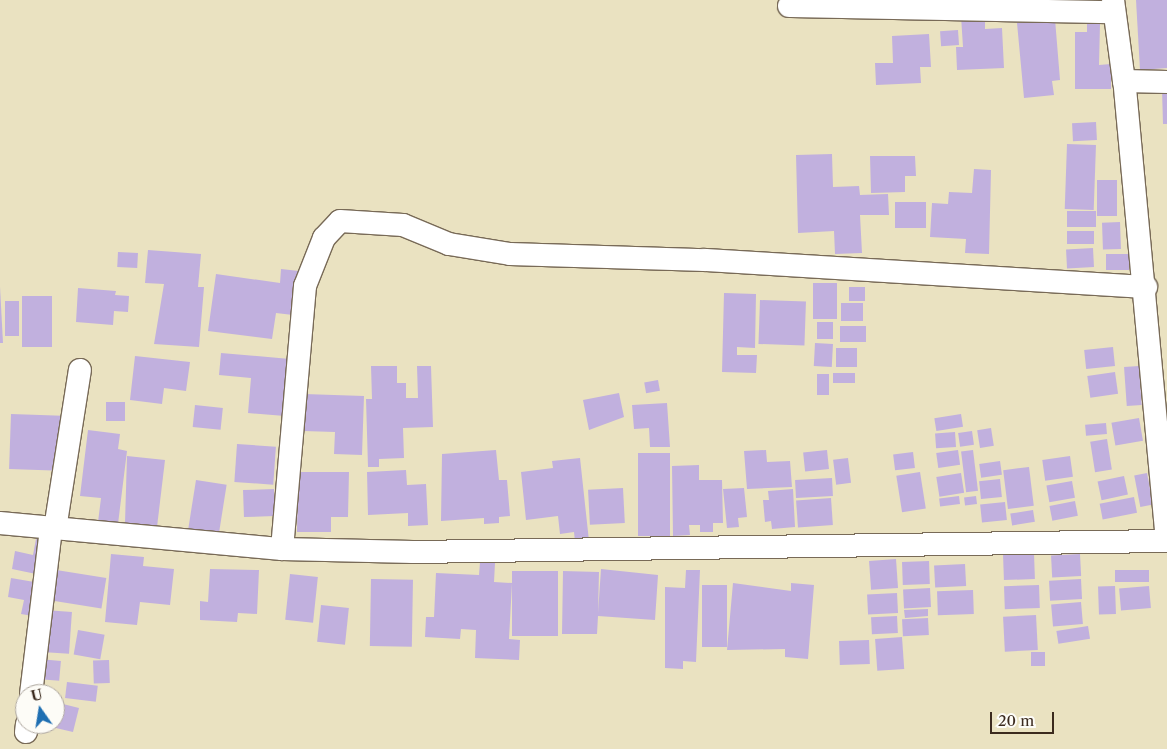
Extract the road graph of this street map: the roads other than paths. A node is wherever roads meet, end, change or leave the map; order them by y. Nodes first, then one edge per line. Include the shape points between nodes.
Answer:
1 (789, 6) dead end
2 (1114, 6) edge
3 (1124, 82) junction
4 (1167, 82) edge
5 (1146, 287) junction
6 (80, 370) dead end
7 (0, 523) edge
8 (53, 528) junction
9 (1167, 542) edge
10 (282, 549) junction
11 (32, 684) edge

1 - 2 street
2 - 3 street
3 - 4 street
3 - 5 street
5 - 9 street
5 - 10 street via 705,260 510,254 449,244 403,224 340,221 324,238 305,286
6 - 8 street
7 - 8 street
8 - 10 street
8 - 11 street
9 - 10 street via 413,552

